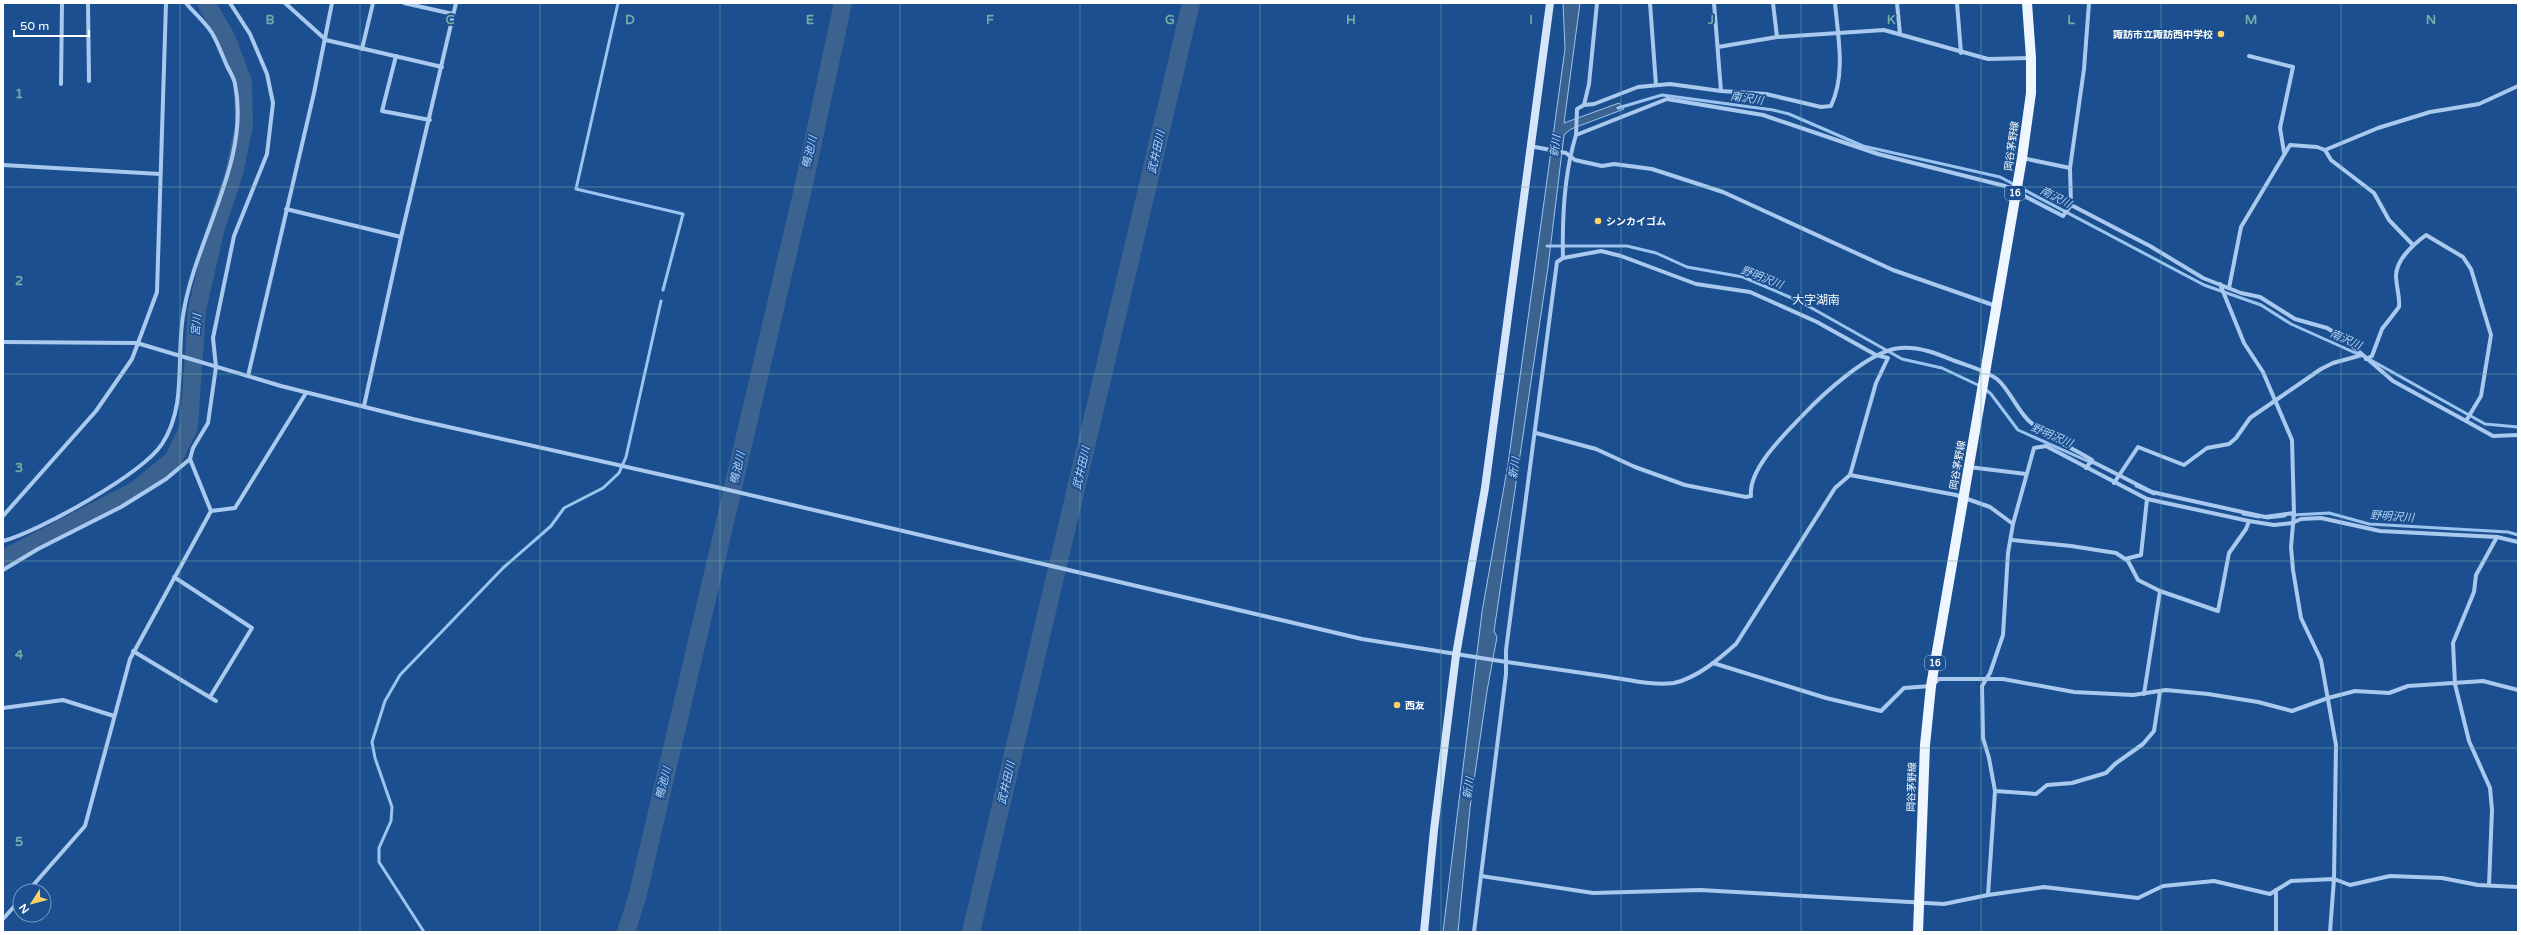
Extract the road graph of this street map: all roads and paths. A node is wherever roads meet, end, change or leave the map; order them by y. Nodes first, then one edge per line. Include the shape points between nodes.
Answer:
1 (62, 3) edge
2 (88, 3) edge
3 (166, 3) edge
4 (186, 3) edge
5 (230, 3) edge
6 (285, 3) edge
7 (332, 3) edge
8 (373, 3) edge
9 (404, 3) edge
10 (456, 3) edge
11 (1550, 3) edge
12 (1597, 3) edge
13 (1650, 3) edge
14 (1714, 3) edge
15 (1773, 3) edge
16 (1835, 3) edge
17 (1897, 3) edge
18 (1956, 3) edge
19 (2027, 3) edge
20 (2089, 3) edge
21 (453, 14) junction
22 (1838, 32) junction
23 (1900, 34) junction
24 (1777, 37) junction
25 (326, 40) junction
26 (1718, 47) junction
27 (362, 49) junction
28 (1961, 53) junction
29 (396, 56) junction
30 (2249, 56) dead end
31 (2031, 58) junction
32 (442, 67) junction
33 (89, 81) dead end
34 (61, 84) dead end
35 (1656, 86) junction
36 (2518, 86) edge
37 (1722, 91) junction
38 (1584, 105) junction
39 (430, 120) junction
40 (1576, 135) junction
41 (1530, 146) junction
42 (2325, 150) junction
43 (2284, 152) junction
44 (1570, 156) junction
45 (2022, 158) junction
46 (3, 165) edge
47 (2070, 168) junction
48 (160, 174) junction
49 (2016, 191) junction
50 (2070, 205) junction
51 (286, 209) junction
52 (401, 237) junction
53 (2413, 246) junction
54 (1563, 258) junction
55 (2220, 284) junction
56 (2229, 288) junction
57 (1996, 307) junction
58 (3, 342) edge
59 (136, 343) junction
60 (1876, 355) junction
61 (2362, 356) junction
62 (181, 357) junction
63 (2366, 359) junction
64 (216, 367) junction
65 (248, 376) junction
66 (1984, 377) junction
67 (306, 393) junction
68 (2276, 402) junction
69 (364, 406) junction
70 (2466, 421) junction
71 (1536, 433) junction
72 (2518, 436) edge
73 (190, 459) junction
74 (2091, 461) junction
75 (1969, 467) junction
76 (2086, 468) junction
77 (2026, 474) junction
78 (2120, 474) junction
79 (1850, 475) junction
80 (2114, 483) junction
81 (1963, 498) junction
82 (2147, 499) junction
83 (211, 511) junction
84 (2294, 513) junction
85 (3, 516) edge
86 (2249, 520) junction
87 (2292, 523) junction
88 (2013, 524) junction
89 (2497, 537) junction
90 (2012, 540) junction
91 (3, 541) edge
92 (2518, 542) edge
93 (2125, 559) junction
94 (3, 570) edge
95 (174, 578) junction
96 (2160, 591) junction
97 (133, 651) junction
98 (1456, 654) junction
99 (1507, 662) junction
100 (1713, 663) junction
101 (1987, 680) junction
102 (2455, 684) junction
103 (1931, 686) junction
104 (2518, 690) edge
105 (2160, 692) junction
106 (2144, 694) junction
107 (210, 697) junction
108 (2328, 698) junction
109 (216, 701) dead end
110 (3, 708) edge
111 (114, 716) junction
112 (1994, 790) junction
113 (1481, 876) junction
114 (2334, 879) junction
115 (35, 883) edge
116 (2489, 885) junction
117 (2518, 887) edge
118 (2276, 890) junction
119 (1988, 895) junction
120 (1919, 901) junction
121 (12, 909) edge
122 (3, 919) edge
123 (1424, 932) edge
124 (1474, 932) edge
125 (1918, 932) edge
126 (2276, 932) edge
127 (2330, 932) edge

1 - 34 street
2 - 33 street
3 - 48 street
4 - 62 street via 212,33 235,83 238,125 224,188 195,264 183,316
5 - 64 street via 250,34 264,68 273,103 267,154 234,236 213,338
6 - 25 street
7 - 25 street
8 - 27 street
9 - 21 street
10 - 21 street
11 - 41 street
12 - 38 street via 1589,84
13 - 35 street
14 - 26 street
15 - 24 street
16 - 22 street
17 - 23 street
18 - 28 street
19 - 31 main road, 岡谷茅野線 / 16
20 - 47 street via 2084,69
21 - 32 street
22 - 23 street via 1884,30
22 - 24 street
22 - 37 street via 1841,63 1831,106 1821,107 1766,94
23 - 28 street
24 - 26 street
25 - 27 street
25 - 51 street
26 - 37 street
27 - 29 street
28 - 31 street via 1988,59
29 - 32 street
29 - 39 street via 382,111
30 - 43 street via 2293,67 2280,128
31 - 45 main road, 岡谷茅野線 / 16 via 2031,93
32 - 39 street
35 - 37 street via 1670,84
35 - 38 street via 1638,87 1594,104
36 - 42 street via 2479,104 2430,112 2378,128
38 - 40 street via 1577,109
39 - 52 street
40 - 44 street
40 - 49 street via 1667,99 1763,115 1878,154
41 - 44 street
41 - 98 street via 1485,488
42 - 43 street via 2290,144
42 - 53 street via 2331,160 2374,192 2390,220
43 - 56 street via 2241,227
44 - 54 street via 1562,238
44 - 57 street via 1575,160 1602,166 1614,164 1652,169 1723,192 1893,270
45 - 47 street
45 - 49 main road, 岡谷茅野線 / 16
46 - 48 street
47 - 50 street
48 - 59 street via 157,292
49 - 50 street via 2063,216
49 - 57 main road, 岡谷茅野線 / 16
50 - 55 street via 2150,246 2203,278
51 - 52 street
51 - 65 street
52 - 69 street
53 - 63 street via 2398,265 2396,274 2399,307 2382,329 2372,356
53 - 70 street via 2426,235 2463,257 2472,269 2482,299 2491,335 2481,396
54 - 60 street via 1602,251 1696,284 1750,292 1852,339
54 - 71 street via 1557,262
55 - 56 street
55 - 68 street via 2244,343 2263,372
56 - 61 street via 2260,297 2295,319 2327,328 2342,337
57 - 66 main road, 岡谷茅野線 / 16
58 - 59 street
59 - 62 street
59 - 85 street via 132,359 96,411
60 - 66 street via 1899,348 1929,351
60 - 71 street via 1828,390 1778,442 1758,470 1751,490 1752,496 1746,498 1685,485 1635,467 1596,449
60 - 79 street via 1888,358 1876,383
61 - 63 street
61 - 68 street via 2333,363 2321,369
62 - 64 street
62 - 91 street via 178,408 161,446 133,472 94,497 17,537
63 - 70 street via 2393,381
64 - 65 street
64 - 73 street via 208,423 193,448
65 - 67 street
66 - 74 street via 1998,379 2027,419
66 - 75 main road, 岡谷茅野線 / 16
67 - 69 street
67 - 83 street via 235,508
68 - 78 street via 2250,418 2229,444 2208,448 2184,465 2138,446
68 - 84 street via 2292,440
69 - 98 street via 1362,639
70 - 72 street via 2493,436
71 - 99 street via 1506,650
73 - 83 street
73 - 94 street via 166,479 121,507 38,549
74 - 76 street
74 - 78 street
75 - 77 street
75 - 81 main road, 岡谷茅野線 / 16
76 - 77 street via 2046,446 2034,448
76 - 80 street
77 - 88 street
78 - 80 street
78 - 84 street via 2152,492 2265,517
79 - 81 street
79 - 100 street via 1835,488 1736,644
80 - 82 street
81 - 88 street via 1990,507
81 - 103 main road, 岡谷茅野線 / 16
82 - 86 street
82 - 93 street via 2141,555
83 - 95 street
84 - 87 street
86 - 87 street via 2274,525
86 - 96 street via 2246,529 2229,553 2218,611
87 - 89 street via 2301,519 2321,518 2380,531
87 - 108 street via 2293,570 2302,618 2321,660
88 - 90 street
89 - 92 street
89 - 102 street via 2476,575 2474,592 2453,643
90 - 93 street via 2116,553
90 - 101 street via 2008,553 2003,636
93 - 96 street via 2138,580
95 - 97 street
95 - 107 street via 252,628
96 - 106 street
97 - 107 street
97 - 111 street
98 - 99 street
98 - 123 street
99 - 100 street via 1657,684 1687,678
99 - 113 street
100 - 103 street via 1826,698 1881,711 1904,688
101 - 103 street via 1939,679
101 - 106 street via 2003,679 2074,692
101 - 112 street via 1982,686 1983,738 1990,758
102 - 104 street via 2483,681
102 - 108 street via 2408,686 2389,692 2355,691
102 - 116 street via 2469,740 2490,788 2492,810
103 - 120 main road, 岡谷茅野線 / 16 via 1925,745
105 - 106 street
105 - 108 street via 2166,690 2235,697 2292,711
105 - 112 street via 2154,731 2143,744 2106,773 2072,783 2047,785 2036,794
107 - 109 street
108 - 114 street via 2337,766
110 - 111 street via 63,700
111 - 115 street via 85,826
112 - 119 street
113 - 120 street via 1593,893 1700,890
113 - 124 street
114 - 116 street via 2350,885 2390,876 2416,876
114 - 118 street via 2291,881
114 - 127 street
116 - 117 street
118 - 119 street via 2270,894 2214,881 2163,886 2138,898 2044,887
118 - 126 street
119 - 120 street via 1944,904
120 - 125 main road, 岡谷茅野線 / 16
121 - 122 street

